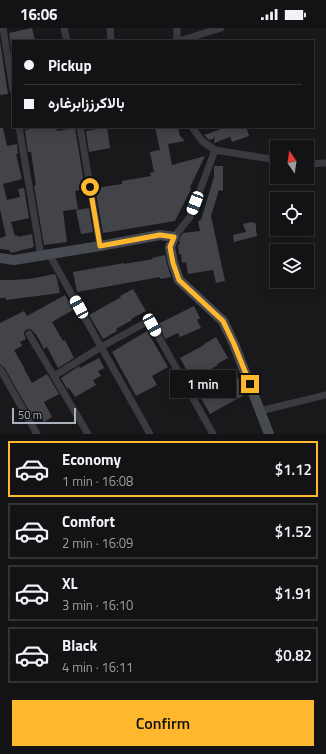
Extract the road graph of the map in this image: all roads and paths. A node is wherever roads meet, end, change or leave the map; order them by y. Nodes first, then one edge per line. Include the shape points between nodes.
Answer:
1 (2, 28) edge
2 (64, 28) edge
3 (110, 28) edge
4 (177, 28) edge
5 (221, 28) edge
6 (67, 40) edge
7 (111, 40) edge
8 (178, 40) edge
9 (181, 40) edge
10 (2, 41) edge
11 (12, 86) edge
12 (19, 128) edge
13 (80, 128) edge
14 (193, 128) edge
15 (215, 150) junction
16 (270, 159) edge
17 (326, 163) edge
18 (314, 164) edge
19 (174, 237) junction
20 (100, 246) junction
21 (45, 255) junction
22 (0, 258) edge
23 (30, 334) dead end
24 (101, 347) junction
25 (0, 369) edge
26 (54, 376) junction
27 (326, 396) edge
28 (260, 411) junction
29 (37, 434) edge
30 (88, 434) edge
31 (150, 434) edge
32 (213, 434) edge
33 (269, 434) edge

1 - 10 street
2 - 6 street
3 - 7 street
4 - 8 street
5 - 9 street
10 - 11 street
12 - 21 street
13 - 20 street
14 - 15 street via 202,141
15 - 16 street
15 - 19 street via 190,217
17 - 18 street
19 - 20 street via 160,235
19 - 28 street via 170,247 179,280 223,321
20 - 21 street
21 - 22 street via 14,260
21 - 24 street
23 - 26 street
24 - 26 street
24 - 31 street
24 - 32 street via 145,323 152,325
25 - 29 street
26 - 30 street
27 - 28 street
28 - 33 street

